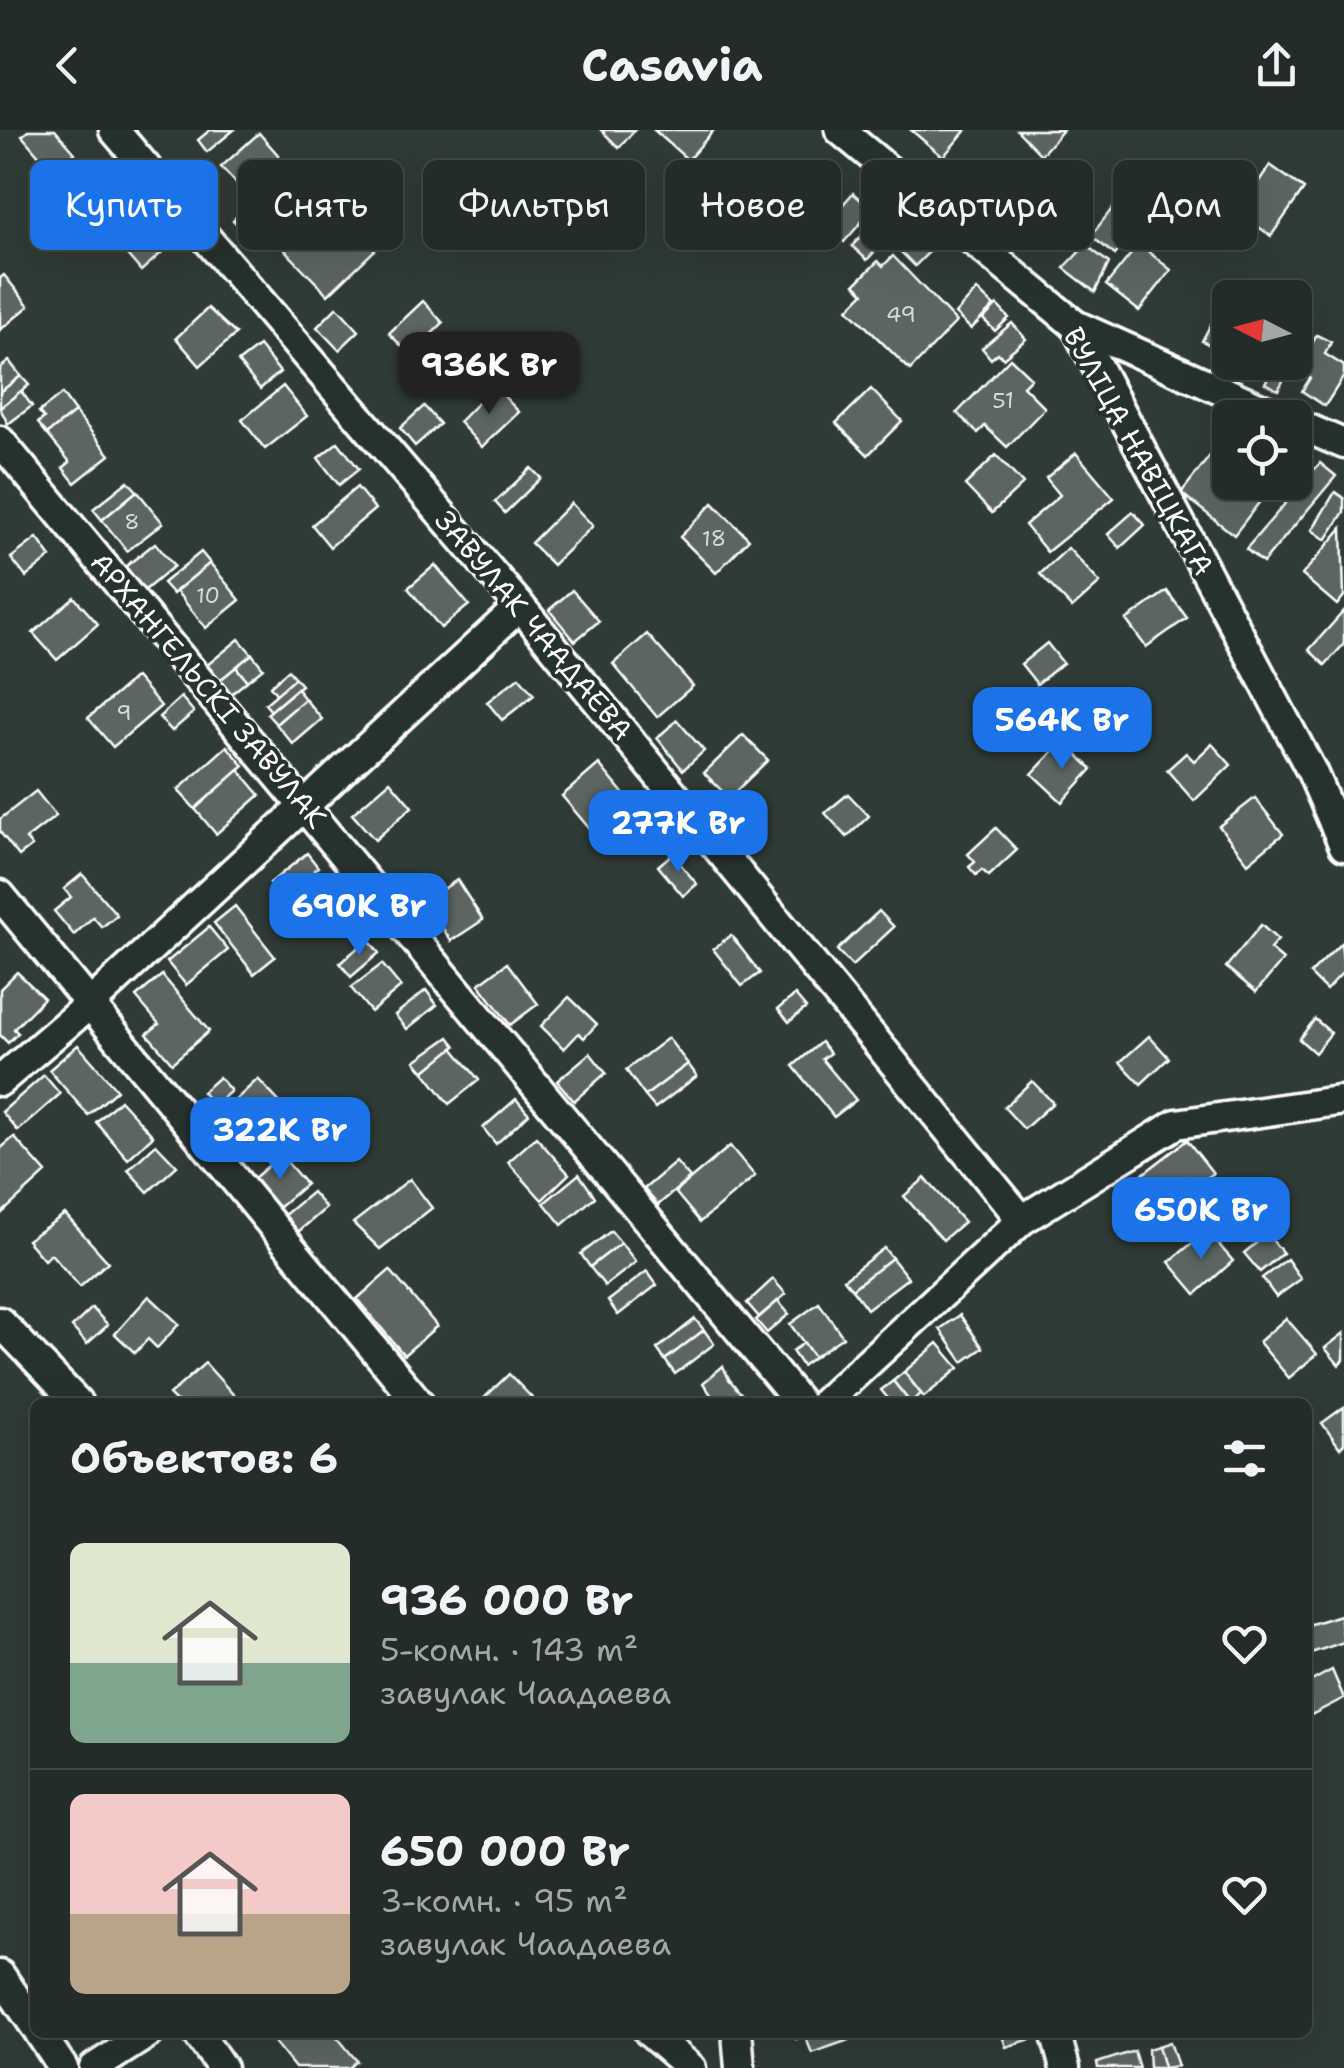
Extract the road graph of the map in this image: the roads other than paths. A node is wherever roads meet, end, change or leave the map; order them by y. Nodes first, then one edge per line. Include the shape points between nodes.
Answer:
1 (114, 130) edge
2 (840, 130) edge
3 (1075, 325) junction
4 (1243, 400) edge
5 (1312, 430) edge
6 (0, 440) edge
7 (1344, 444) edge
8 (520, 606) junction
9 (306, 806) junction
10 (1344, 846) edge
11 (0, 896) edge
12 (91, 1003) junction
13 (0, 1081) edge
14 (1342, 1105) edge
15 (1022, 1220) junction
16 (0, 1322) edge
17 (73, 1398) edge
18 (415, 1398) edge
19 (796, 1398) edge
20 (831, 1398) edge
21 (0, 1974) edge
22 (30, 2019) edge
23 (43, 2038) edge
24 (141, 2038) edge
25 (200, 2038) edge
26 (656, 2038) edge
27 (738, 2038) edge
28 (1056, 2038) edge
29 (63, 2068) edge
30 (94, 2068) edge
31 (222, 2068) edge
32 (691, 2068) edge
33 (740, 2068) edge
34 (1065, 2068) edge

1 - 8 street, ЗАВУЛАК ЧААДАЕВА
2 - 3 street, ВУЛІЦА НАВІЦКАГА
3 - 4 street
3 - 10 street, ВУЛІЦА НАВІЦКАГА via 1312,772
5 - 7 street
6 - 9 street, АРХАНГЕЛЬСКІ ЗАВУЛАК
8 - 9 street
8 - 15 street, ЗАВУЛАК ЧААДАЕВА
9 - 12 street
9 - 19 street, АРХАНГЕЛЬСКІ ЗАВУЛАК
11 - 12 street
12 - 13 street
12 - 18 street
14 - 15 street via 1176,1124
15 - 20 street
16 - 17 street
21 - 22 street
23 - 29 street
24 - 30 street
25 - 31 street
26 - 32 street
27 - 33 street
28 - 34 street

